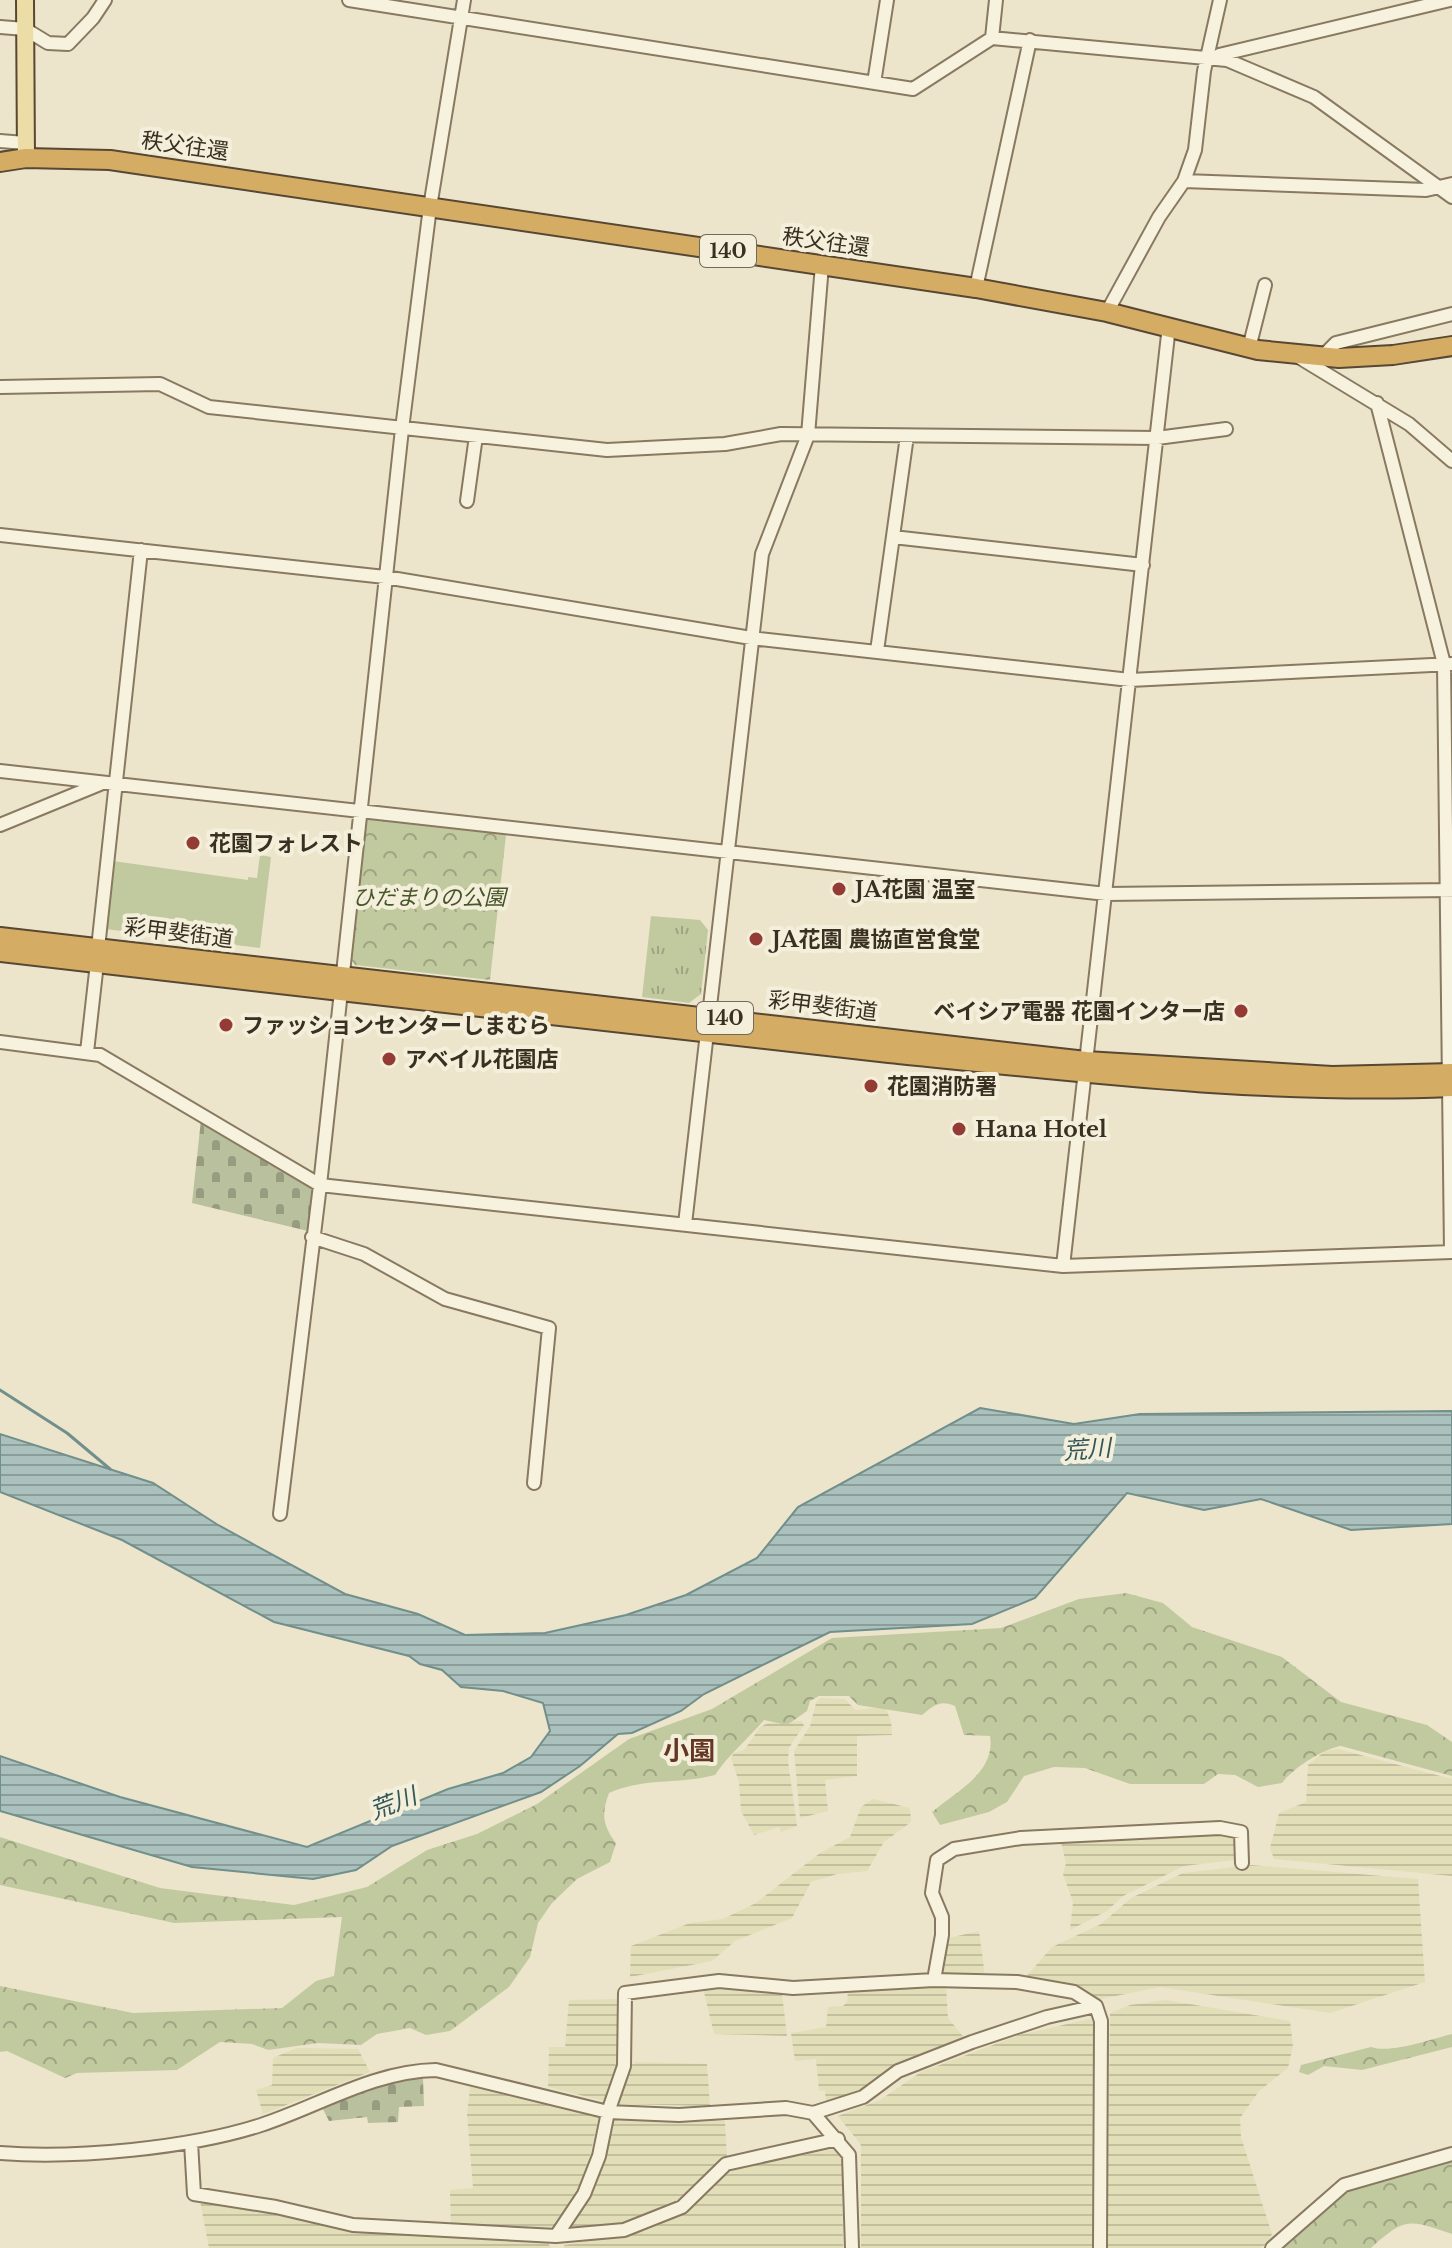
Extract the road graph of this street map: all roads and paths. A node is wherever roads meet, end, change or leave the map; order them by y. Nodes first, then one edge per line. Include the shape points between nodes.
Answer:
1 (25, 0) edge
2 (105, 0) edge
3 (349, 0) edge
4 (464, 0) edge
5 (887, 0) edge
6 (996, 0) edge
7 (1220, 0) edge
8 (1450, 0) edge
9 (461, 18) junction
10 (0, 27) edge
11 (25, 29) junction
12 (992, 38) junction
13 (1030, 40) junction
14 (1208, 56) junction
15 (874, 83) junction
16 (0, 141) edge
17 (25, 150) junction
18 (0, 162) edge
19 (1184, 181) junction
20 (1446, 186) edge
21 (1452, 197) edge
22 (430, 207) junction
23 (822, 265) junction
24 (1265, 285) dead end
25 (976, 288) junction
26 (1107, 312) junction
27 (1452, 314) edge
28 (1169, 326) junction
29 (1452, 346) edge
30 (1249, 348) junction
31 (1294, 354) junction
32 (1322, 357) junction
33 (0, 387) edge
34 (1377, 403) junction
35 (402, 429) junction
36 (1226, 429) dead end
37 (808, 435) junction
38 (476, 436) junction
39 (907, 436) junction
40 (1157, 438) junction
41 (1452, 461) edge
42 (467, 501) dead end
43 (0, 535) edge
44 (893, 537) junction
45 (141, 550) junction
46 (1143, 565) junction
47 (385, 577) junction
48 (751, 638) junction
49 (877, 651) junction
50 (1448, 664) edge
51 (1130, 680) junction
52 (0, 771) edge
53 (110, 784) junction
54 (359, 810) junction
55 (0, 825) edge
56 (728, 851) junction
57 (1449, 890) edge
58 (1106, 894) junction
59 (0, 937) edge
60 (0, 952) edge
61 (97, 955) junction
62 (340, 983) junction
63 (708, 1025) junction
64 (0, 1042) edge
65 (87, 1052) junction
66 (1086, 1067) junction
67 (1450, 1080) edge
68 (320, 1185) junction
69 (685, 1224) junction
70 (312, 1237) junction
71 (1452, 1252) edge
72 (1063, 1266) junction
73 (534, 1483) dead end
74 (280, 1514) dead end
75 (1242, 1863) dead end
76 (934, 1980) junction
77 (1096, 2006) junction
78 (608, 2112) junction
79 (813, 2113) junction
80 (838, 2139) junction
81 (191, 2142) junction
82 (0, 2153) edge
83 (1452, 2154) edge
84 (556, 2236) junction
85 (852, 2248) edge
86 (1100, 2248) edge
87 (1272, 2248) edge

1 - 11 main road
2 - 11 street via 68,44 48,43
3 - 9 street
4 - 9 street
5 - 15 street
6 - 12 street
7 - 14 street
8 - 14 street
9 - 15 street
9 - 22 street
10 - 11 street
11 - 17 main road
12 - 13 street
12 - 15 street via 913,89
13 - 14 street
13 - 25 street
14 - 19 street via 1195,150
14 - 20 street via 1314,97
16 - 17 street
17 - 18 highway, 秩父往還 / 140
17 - 22 highway, 秩父往還 / 140
19 - 20 street via 1426,190
19 - 26 street
20 - 21 street
22 - 23 highway, 秩父往還 / 140
22 - 35 street
23 - 25 highway, 秩父往還 / 140
23 - 37 street
24 - 30 street
25 - 26 highway, 秩父往還 / 140
26 - 28 highway, 秩父往還 / 140
27 - 32 street via 1336,343
28 - 30 highway, 秩父往還 / 140
28 - 40 street
29 - 32 highway, 秩父往還 / 140
30 - 31 highway, 秩父往還 / 140
31 - 32 highway, 秩父往還 / 140
31 - 34 street
33 - 35 street via 160,384 209,407
34 - 41 street
34 - 50 street
35 - 38 street
35 - 47 street
36 - 40 street
37 - 38 street via 607,450
37 - 39 street
37 - 48 street via 762,554
38 - 42 street
39 - 40 street
39 - 44 street
40 - 46 street
43 - 45 street
44 - 46 street
44 - 49 street
45 - 47 street
45 - 53 street
46 - 51 street
47 - 48 street
47 - 54 street
48 - 49 street
48 - 56 street
49 - 51 street
50 - 51 street
50 - 57 street
51 - 58 street
52 - 53 street
53 - 54 street
53 - 55 street
53 - 61 street
54 - 56 street
54 - 62 street
56 - 58 street
56 - 63 street
57 - 58 street
57 - 67 street
58 - 66 street
59 - 61 highway, 彩甲斐街道 / 140
60 - 61 highway, 彩甲斐街道 / 140
61 - 62 highway, 彩甲斐街道 / 140
61 - 65 street
62 - 63 highway, 彩甲斐街道 / 140
62 - 68 street
63 - 66 highway, 彩甲斐街道 / 140
63 - 69 street
64 - 65 street
65 - 68 street
66 - 67 highway, 彩甲斐街道 / 140
66 - 72 street
67 - 71 street
68 - 69 street
68 - 70 street
69 - 72 street
70 - 73 street via 364,1254 445,1299 549,1328
70 - 74 street
71 - 72 street
75 - 76 street via 1241,1832 1220,1828 1021,1838 954,1849 937,1860 932,1893 942,1917 942,1935
76 - 77 street via 1017,1982 1074,1992
76 - 78 street via 793,1988 719,1981 625,1993 624,2066
77 - 79 street via 972,2042 898,2071 863,2097
77 - 86 street via 1101,2021
78 - 79 street via 679,2115 786,2108
78 - 81 street via 436,2070 409,2070 266,2123
78 - 84 street via 584,2194
79 - 80 street
80 - 84 street via 726,2164 682,2207 624,2230
80 - 85 street via 849,2155
81 - 82 street via 55,2155
81 - 84 street via 194,2194 353,2225
83 - 87 street via 1344,2185

